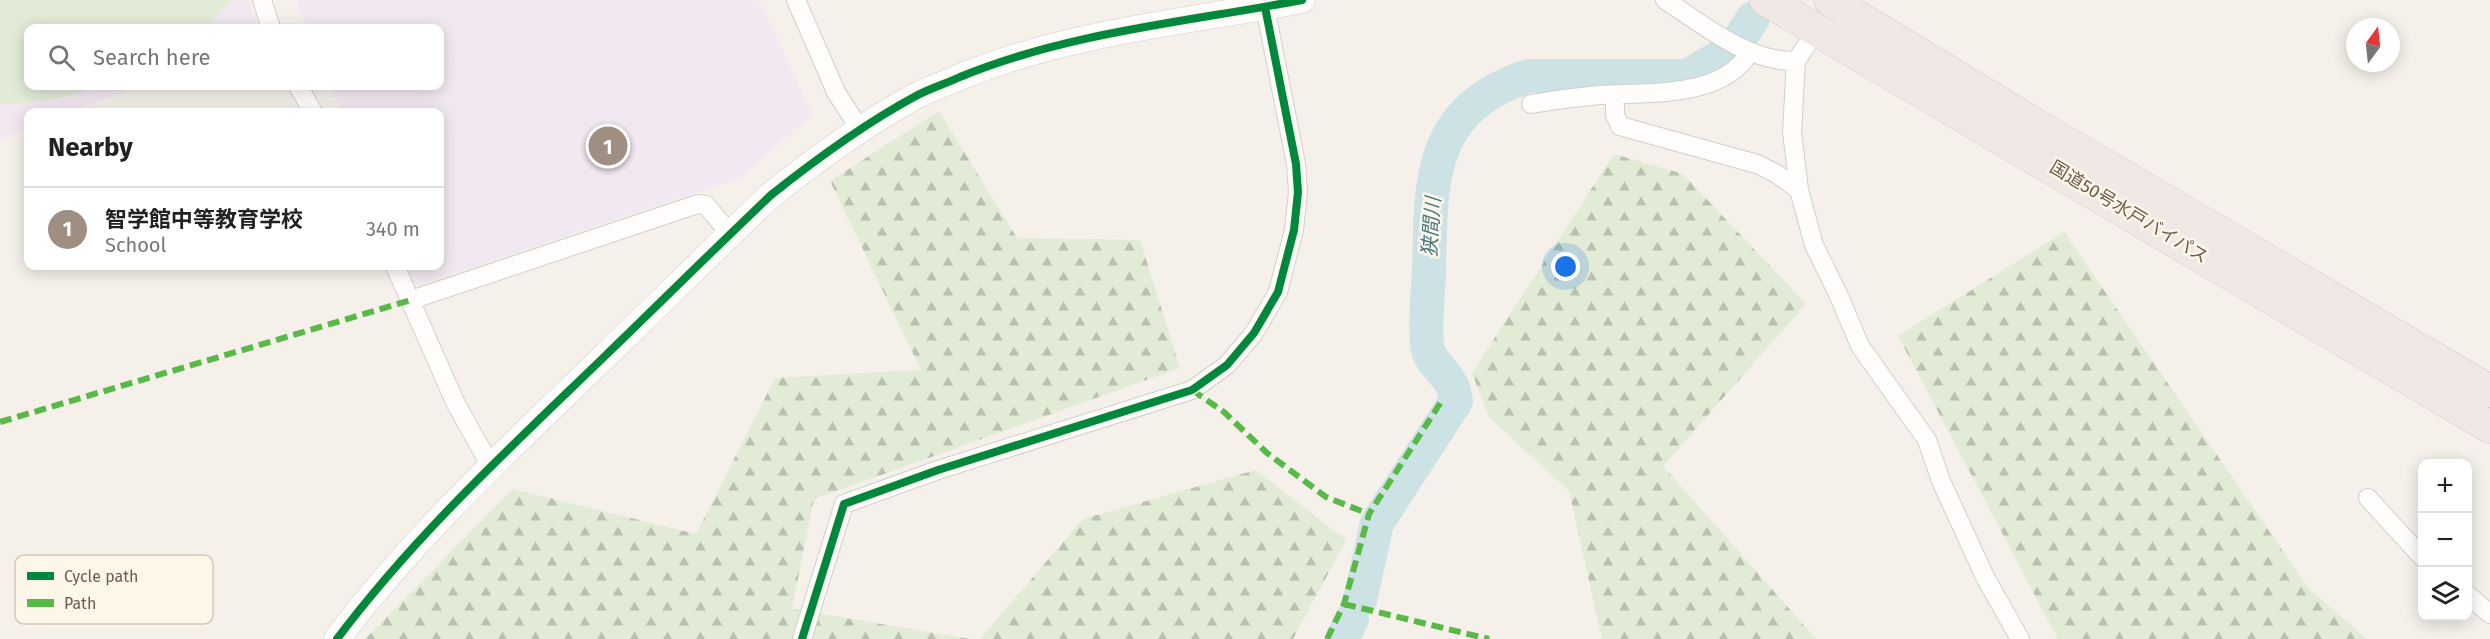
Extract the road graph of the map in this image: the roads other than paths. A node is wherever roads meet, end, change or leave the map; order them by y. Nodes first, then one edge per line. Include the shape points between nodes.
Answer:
1 (262, 0) edge
2 (796, 0) edge
3 (1302, 0) edge
4 (1665, 0) edge
5 (1766, 0) edge
6 (1830, 0) edge
7 (1264, 7) junction
8 (1209, 8) edge
9 (270, 24) edge
10 (1817, 30) junction
11 (1750, 52) junction
12 (1796, 61) junction
13 (300, 90) edge
14 (1615, 94) junction
15 (1531, 104) dead end
16 (311, 108) edge
17 (861, 131) junction
18 (1799, 190) junction
19 (730, 234) junction
20 (396, 270) edge
21 (411, 300) junction
22 (2490, 391) edge
23 (2490, 427) edge
24 (490, 465) junction
25 (2368, 498) dead end
26 (2418, 553) edge
27 (2472, 598) edge
28 (2490, 614) edge
29 (337, 639) edge
30 (802, 639) edge
31 (2020, 639) edge

1 - 9 street
2 - 17 street via 836,93
3 - 7 street
4 - 11 street
5 - 10 highway, 国道50号水戸バイパス
6 - 22 highway, 国道50号水戸バイパス
7 - 8 street
7 - 30 street via 1296,164 1298,192 1294,230 1278,291 1254,333 1227,365 1192,390 938,470 844,504
8 - 17 street via 1064,43 986,67 915,96
10 - 12 street
10 - 23 highway, 国道50号水戸バイパス
11 - 12 street via 1779,62
11 - 14 street via 1743,65 1715,81 1683,92
12 - 18 street via 1792,132
13 - 16 street
14 - 15 street
14 - 18 street via 1615,115 1620,126 1757,164
17 - 19 street via 804,169
18 - 31 street via 1814,245 1860,346 1927,440 1955,513
19 - 21 street via 706,206 698,204
19 - 24 street
20 - 21 street
21 - 24 street via 456,404
24 - 29 street via 420,538
25 - 26 street
27 - 28 street

